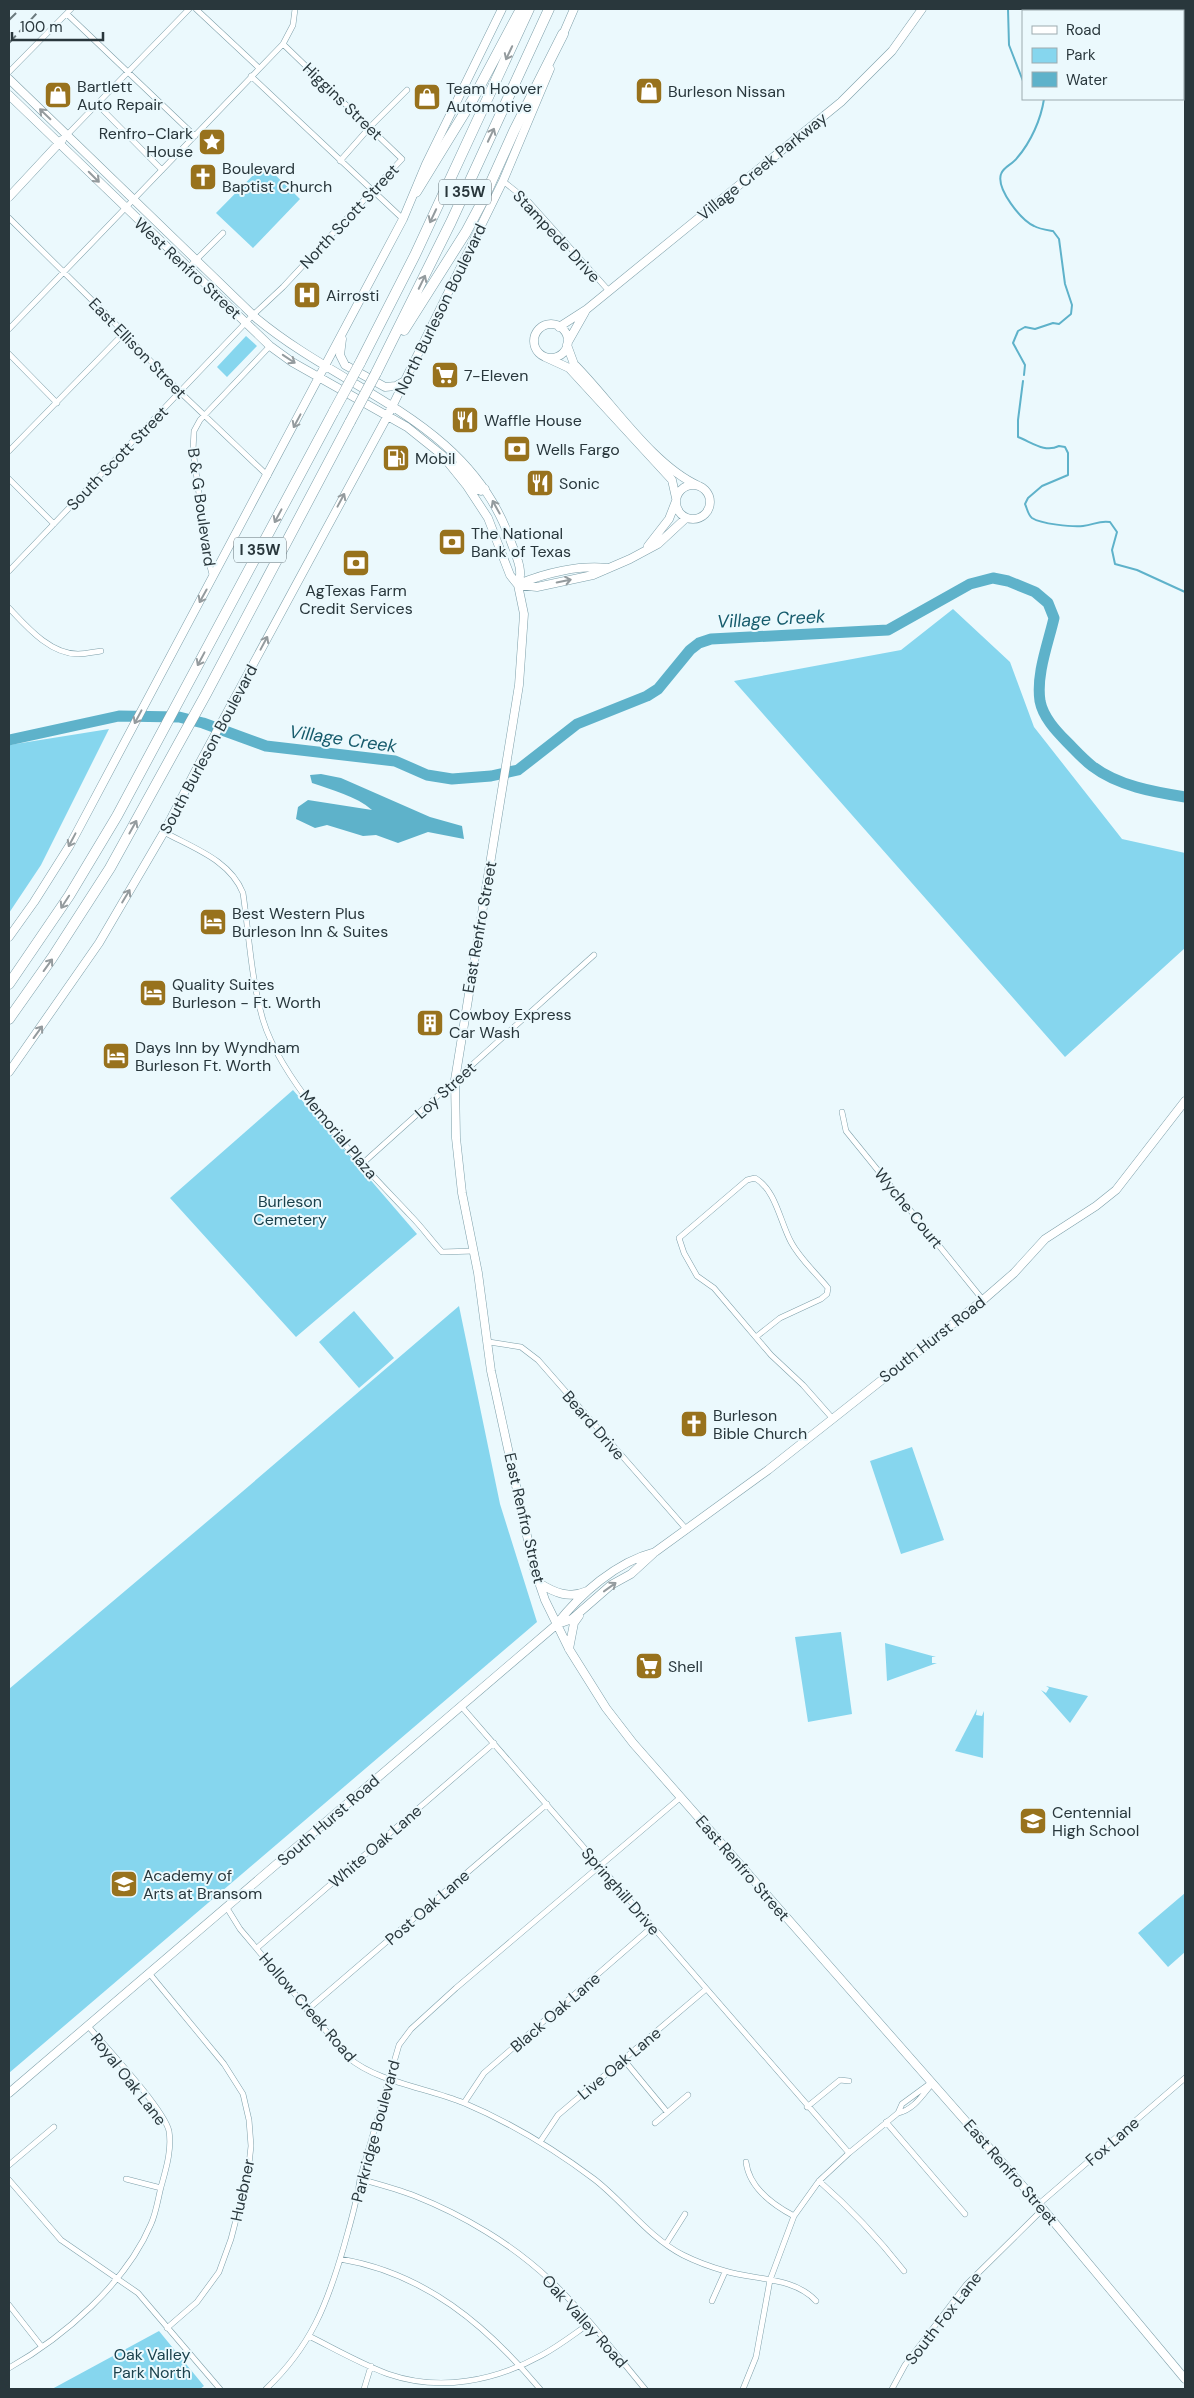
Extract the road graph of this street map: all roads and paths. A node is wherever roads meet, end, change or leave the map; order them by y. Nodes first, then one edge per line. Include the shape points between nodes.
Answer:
1 (71, 9) edge
2 (189, 9) edge
3 (196, 9) edge
4 (295, 9) edge
5 (502, 9) edge
6 (521, 9) edge
7 (529, 9) edge
8 (548, 9) edge
9 (574, 9) edge
10 (922, 9) edge
11 (67, 14) junction
12 (563, 34) junction
13 (283, 44) junction
14 (259, 68) junction
15 (9, 72) edge
16 (129, 73) junction
17 (251, 76) junction
18 (9, 80) edge
19 (407, 90) dead end
20 (9, 95) edge
21 (98, 105) junction
22 (370, 127) junction
23 (67, 135) junction
24 (195, 136) junction
25 (59, 143) junction
26 (402, 159) joint
27 (340, 161) junction
28 (162, 170) junction
29 (503, 181) junction
30 (372, 192) junction
31 (416, 192) junction
32 (9, 197) edge
33 (133, 200) junction
34 (125, 208) junction
35 (9, 218) edge
36 (403, 218) junction
37 (223, 233) dead end
38 (196, 260) junction
39 (188, 268) junction
40 (65, 273) junction
41 (609, 291) junction
42 (587, 308) junction
43 (253, 315) junction
44 (246, 322) junction
45 (559, 327) junction
46 (9, 329) edge
47 (124, 333) junction
48 (342, 334) junction
49 (567, 344) junction
50 (270, 346) junction
51 (9, 354) edge
52 (545, 357) junction
53 (325, 367) junction
54 (376, 372) junction
55 (319, 377) junction
56 (404, 381) junction
57 (180, 392) junction
58 (57, 404) junction
59 (393, 405) junction
60 (204, 415) junction
61 (388, 415) junction
62 (9, 452) edge
63 (442, 455) junction
64 (268, 476) junction
65 (9, 479) edge
66 (699, 486) junction
67 (485, 489) junction
68 (676, 500) junction
69 (686, 518) junction
70 (54, 524) junction
71 (644, 552) junction
72 (9, 570) edge
73 (213, 578) junction
74 (518, 585) junction
75 (9, 608) edge
76 (101, 651) dead end
77 (164, 832) junction
78 (9, 937) edge
79 (594, 955) dead end
80 (9, 984) edge
81 (9, 1019) edge
82 (9, 1072) edge
83 (455, 1080) junction
84 (1185, 1102) edge
85 (842, 1112) dead end
86 (362, 1164) junction
87 (474, 1251) junction
88 (983, 1300) junction
89 (756, 1337) junction
90 (489, 1342) junction
91 (833, 1419) junction
92 (687, 1530) junction
93 (655, 1552) junction
94 (539, 1583) junction
95 (593, 1588) junction
96 (585, 1607) junction
97 (556, 1625) junction
98 (570, 1649) junction
99 (461, 1706) junction
100 (494, 1743) junction
101 (681, 1797) junction
102 (547, 1804) junction
103 (599, 1866) junction
104 (227, 1908) junction
105 (652, 1927) junction
106 (256, 1948) junction
107 (149, 1973) junction
108 (705, 1990) junction
109 (308, 2010) junction
110 (88, 2026) junction
111 (624, 2060) junction
112 (388, 2078) junction
113 (1185, 2078) edge
114 (849, 2081) dead end
115 (932, 2082) junction
116 (9, 2094) edge
117 (688, 2095) dead end
118 (464, 2103) junction
119 (807, 2107) junction
120 (667, 2112) junction
121 (886, 2122) junction
122 (655, 2123) dead end
123 (54, 2127) dead end
124 (540, 2142) junction
125 (849, 2153) junction
126 (746, 2162) dead end
127 (9, 2166) edge
128 (126, 2179) dead end
129 (360, 2179) junction
130 (9, 2180) edge
131 (819, 2181) junction
132 (161, 2188) junction
133 (1041, 2207) junction
134 (685, 2214) dead end
135 (965, 2214) dead end
136 (794, 2216) junction
137 (666, 2244) junction
138 (340, 2259) junction
139 (904, 2271) dead end
140 (725, 2272) junction
141 (117, 2278) junction
142 (770, 2280) junction
143 (712, 2301) dead end
144 (816, 2301) dead end
145 (9, 2305) edge
146 (590, 2323) junction
147 (167, 2328) junction
148 (309, 2336) junction
149 (42, 2347) junction
150 (371, 2366) junction
151 (520, 2366) junction
152 (9, 2368) edge
153 (1185, 2379) edge
154 (449, 2387) edge
155 (220, 2389) edge
156 (266, 2389) edge
157 (364, 2389) edge
158 (540, 2389) edge
159 (645, 2389) edge
160 (743, 2389) edge
161 (892, 2389) edge

1 - 11 street
2 - 16 street
3 - 14 street
4 - 13 street via 294,25
5 - 31 main road via 426,164
6 - 31 highway via 473,99
7 -> 80 highway, I 35W, bridge via 415,255 334,411 89,864
54 -> 8 highway, I 35W via 451,222
9 - 12 main road, North Burleson Boulevard
10 - 41 main road, Village Creek Parkway via 892,51 840,102
11 - 15 street
11 - 16 street
12 - 29 main road, North Burleson Boulevard
12 - 54 highway via 466,232
13 - 14 street
13 - 22 street, Higgins Street
14 - 17 street
16 - 21 street
16 - 24 street
17 - 24 street
17 - 27 street
23 -> 18 main road
19 - 22 street
20 - 25 main road, West Renfro Street
21 - 23 street
21 - 28 street
22 - 26 street, Higgins Street
22 - 27 street
23 - 25 main road
23 - 33 main road
24 - 28 street
25 - 32 main road
25 -> 34 main road, West Renfro Street
26 - 30 street, North Scott Street
27 - 30 street
28 - 33 street
29 - 41 street, Stampede Drive via 528,201
29 - 56 main road, North Burleson Boulevard
30 - 36 street
30 - 43 street, North Scott Street
31 - 36 main road
33 - 34 street
33 - 38 main road
34 - 39 main road, West Renfro Street
34 - 40 street
35 - 40 street, East Ellison Street
36 - 48 main road
37 - 38 street
38 - 39 street
38 - 43 main road
39 - 44 main road, West Renfro Street
40 - 46 street
40 - 47 street, East Ellison Street
41 - 42 main road, Village Creek Parkway
42 - 45 main road, Village Creek Parkway
42 - 49 main road, Village Creek Parkway
43 - 44 street, North Scott Street
43 - 53 main road via 283,340
44 - 50 main road, West Renfro Street
44 - 57 street, South Scott Street
45 - 49 main road via 566,333
45 - 52 main road, Village Creek Parkway via 548,325 536,334 534,345
47 - 57 street, East Ellison Street
47 - 58 street
48 - 53 main road
48 - 56 main road via 340,355 345,365 385,387
49 - 52 main road, Village Creek Parkway via 560,356
49 - 66 main road via 574,364 664,464 683,479
50 -> 55 main road, West Renfro Street
50 - 60 street, B & G Boulevard
51 - 58 street
52 - 68 main road via 569,368 672,480
53 - 55 main road
53 - 59 main road
81 -> 54 highway, I 35W, bridge via 110,868
55 - 61 main road, West Renfro Street
55 -> 64 main road
56 - 59 main road, North Burleson Boulevard
57 - 60 street, East Ellison Street
57 - 70 street, South Scott Street
58 - 62 street
59 - 61 main road, North Burleson Boulevard
59 - 67 main road, East Renfro Street via 456,454
60 - 64 street, East Ellison Street
60 - 73 street, B & G Boulevard via 194,430 193,447
61 - 63 main road, East Renfro Street
77 -> 61 main road, South Burleson Boulevard
63 - 67 main road via 459,466 477,489
63 - 74 main road, East Renfro Street via 488,518 510,575
64 - 73 main road
65 - 70 street
66 - 68 main road via 688,485
66 - 69 main road via 709,499 707,511 698,518
74 -> 67 main road, East Renfro Street via 522,576 515,553 503,521
68 - 69 main road via 678,511
68 - 71 main road via 669,519
69 - 71 main road via 658,544
70 - 72 street, South Scott Street
71 - 74 main road via 594,575 537,587
73 -> 78 main road via 70,845
74 - 83 main road, East Renfro Street via 524,614 523,646
75 - 76 street via 46,643 61,651 78,654
82 -> 77 main road, South Burleson Boulevard via 99,943
77 - 86 street, Memorial Plaza via 218,862 235,877 242,893 263,1020 276,1050 300,1089
79 - 83 street, Loy Street
83 - 86 street, Loy Street
83 - 87 main road, East Renfro Street via 456,1138 462,1193
84 - 88 main road, South Hurst Road via 1116,1190 1045,1239
85 - 88 street, Wyche Court via 846,1131
86 - 87 street, Memorial Plaza via 442,1252
87 - 90 main road, East Renfro Street
88 - 91 main road, South Hurst Road
89 - 89 street via 714,1288 697,1276 678,1238 747,1180 755,1178 762,1182 791,1242 828,1288 828,1294 821,1299 780,1318
89 - 91 street
90 - 92 street, Beard Drive via 521,1347 538,1360
90 - 94 main road, East Renfro Street via 491,1371 515,1490
91 - 92 main road, South Hurst Road
92 - 93 main road, South Hurst Road
93 - 95 main road, South Hurst Road via 619,1568
96 -> 93 main road, South Hurst Road
94 - 95 main road via 567,1595
94 - 97 main road, East Renfro Street
95 - 97 main road, South Hurst Road
96 - 97 main road, South Hurst Road via 572,1619
96 - 98 main road via 574,1623
97 - 98 main road, East Renfro Street
97 - 99 main road, South Hurst Road
98 - 101 main road, East Renfro Street via 606,1708
99 - 100 street, Springhill Drive
99 - 104 main road, South Hurst Road
100 - 102 street, Springhill Drive
100 - 106 street, White Oak Lane
101 - 103 street, Parkridge Boulevard
101 - 115 main road, East Renfro Street
102 - 103 street, Springhill Drive
102 - 109 street, Post Oak Lane
103 - 105 street, Springhill Drive
103 - 112 street, Parkridge Boulevard via 411,2029 399,2044
104 - 106 street, Hollow Creek Road
104 - 107 main road, South Hurst Road
105 - 108 street, Springhill Drive
105 - 118 street, Black Oak Lane via 484,2073
106 - 109 street, Hollow Creek Road
107 - 110 main road, South Hurst Road
107 - 147 street, Huebner via 224,2064 242,2094 251,2146 248,2174 219,2272 197,2302
108 - 111 street, Live Oak Lane
108 - 119 street, Springhill Drive
109 - 112 street, Hollow Creek Road via 358,2066
110 - 116 main road, South Hurst Road
110 - 132 street, Royal Oak Lane via 158,2110 168,2130 170,2149
111 - 120 street
111 - 124 street, Live Oak Lane via 558,2115
112 - 118 street, Hollow Creek Road
112 - 129 street, Parkridge Boulevard
113 - 133 street, Fox Lane
114 - 119 street via 840,2080
115 - 121 street via 920,2099
115 - 133 main road, East Renfro Street
117 - 120 street
118 - 124 street, Hollow Creek Road
119 - 125 street, Springhill Drive
120 - 122 street
121 - 125 street
121 - 135 street
123 - 127 street
124 - 137 street, Hollow Creek Road via 594,2179
125 - 131 street
126 - 136 street via 747,2174 761,2191 778,2208
128 - 132 street
129 - 138 street, Parkridge Boulevard via 358,2198
129 - 146 street, Oak Valley Road via 414,2195 480,2228 550,2280
130 - 141 street via 61,2240
131 - 136 street
131 - 139 street via 861,2220
132 - 141 street, Royal Oak Lane via 152,2223
133 - 153 main road, East Renfro Street
133 - 161 street, South Fox Lane via 966,2284 905,2364
134 - 137 street
136 - 142 street
137 - 140 street, Hollow Creek Road via 683,2255
138 - 148 street, Parkridge Boulevard via 332,2289
138 - 151 street via 367,2263 400,2275 446,2300 504,2348
140 - 142 street, Hollow Creek Road
140 - 143 street
141 - 147 street via 138,2293
141 - 149 street, Royal Oak Lane via 86,2312
142 - 144 street, Hollow Creek Road via 806,2290
142 - 160 street via 756,2358
145 - 149 street
146 - 151 street via 544,2355
146 - 159 street, Oak Valley Road
147 - 155 street
148 - 150 street
148 - 156 street, Parkridge Boulevard
149 - 152 street, Royal Oak Lane
150 - 154 street via 407,2380
150 - 157 street
151 - 154 street
151 - 158 street

